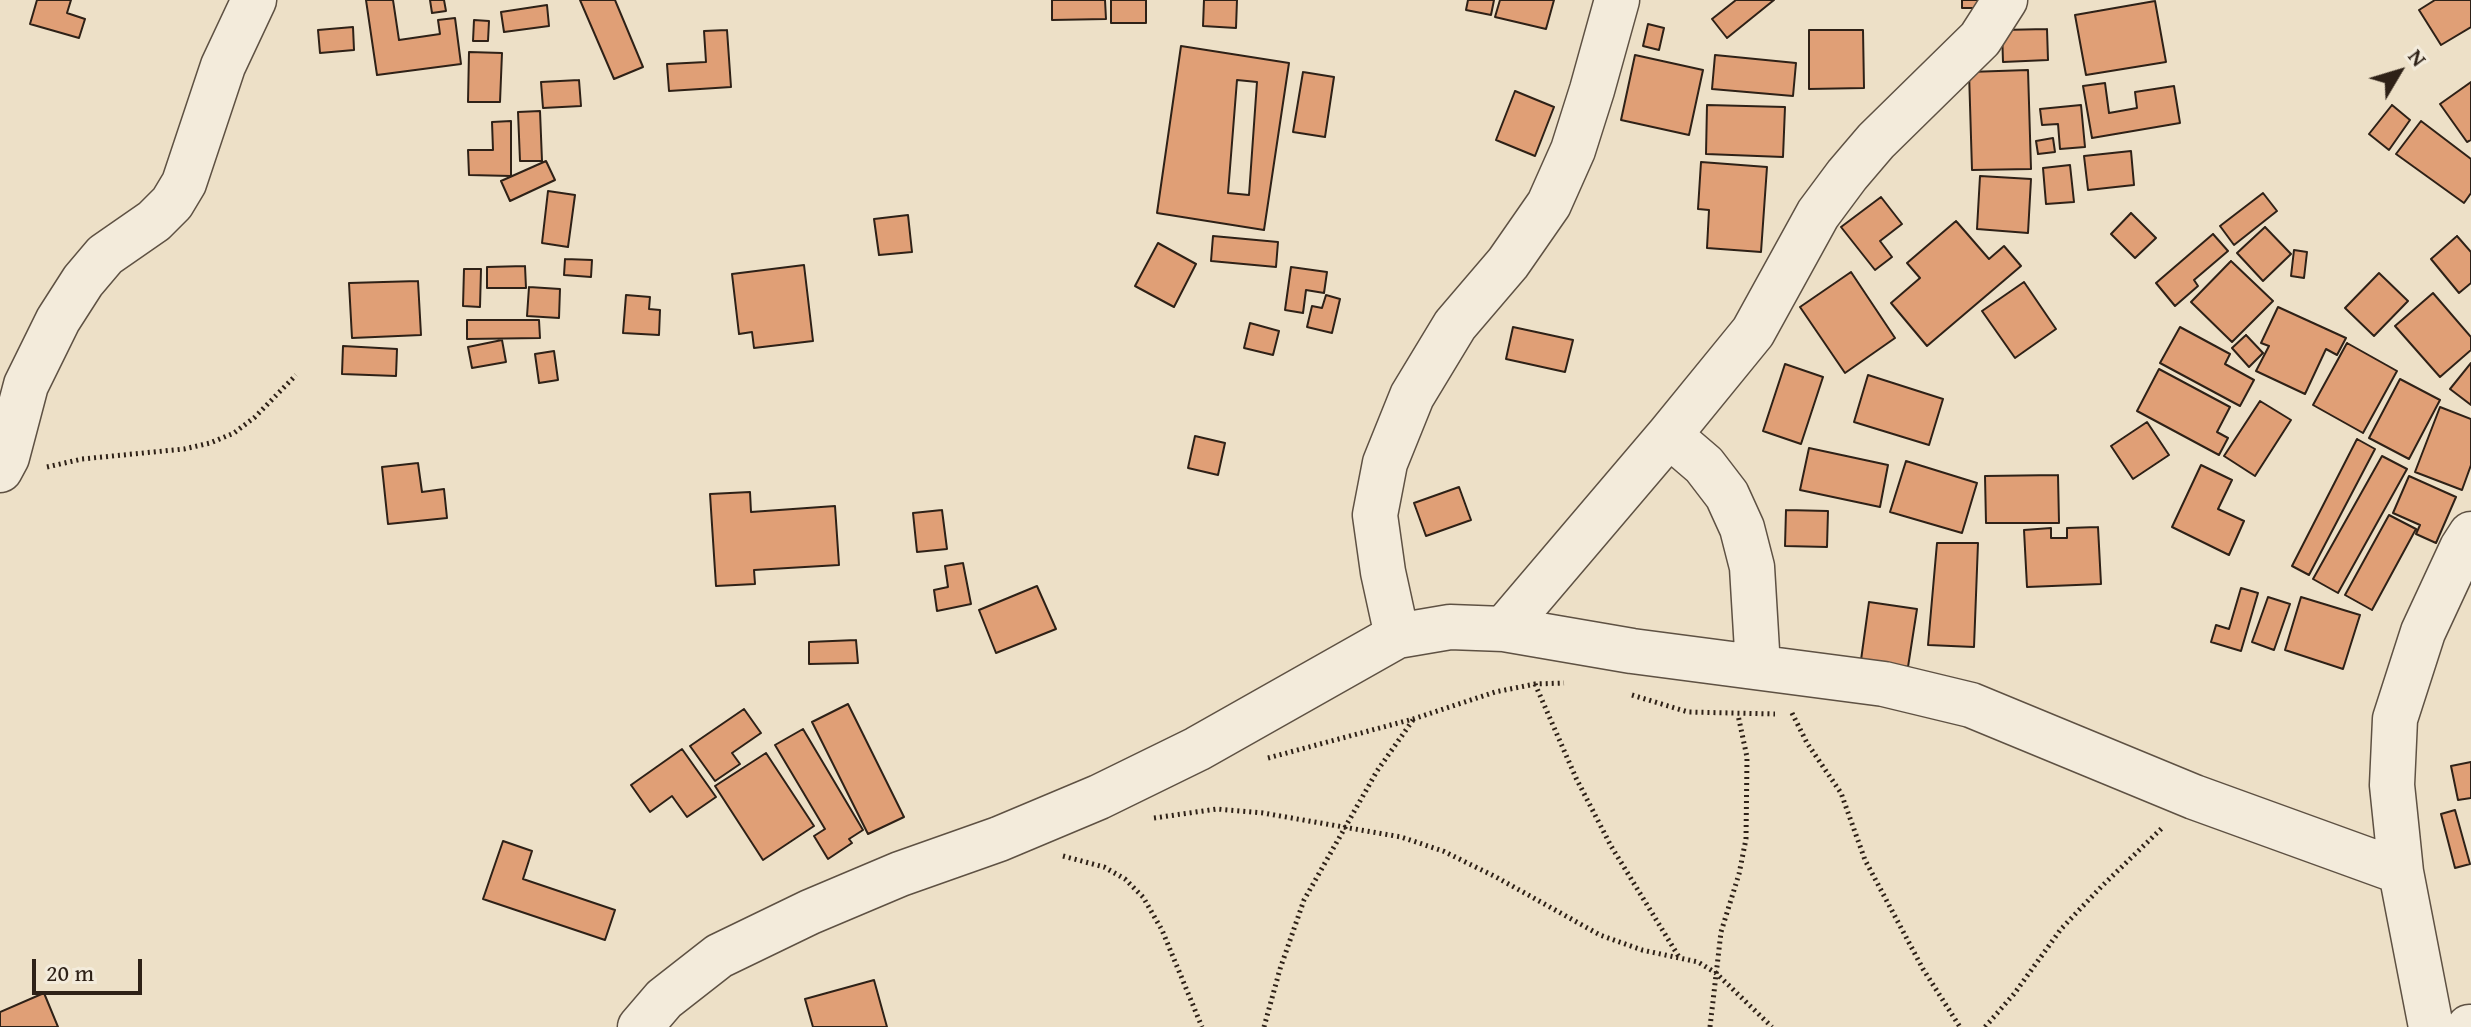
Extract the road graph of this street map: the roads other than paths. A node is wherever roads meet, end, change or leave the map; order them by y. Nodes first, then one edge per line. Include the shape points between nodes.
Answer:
1 (254, 0) edge
2 (1617, 0) edge
3 (2005, 0) edge
4 (1669, 435) junction
5 (18, 470) edge
6 (2471, 534) edge
7 (1504, 629) junction
8 (1397, 636) junction
9 (1758, 667) junction
10 (2401, 872) junction
11 (640, 1027) edge
12 (2431, 1027) edge

1 - 5 street via 223,66 184,183 172,203 105,255 58,320 26,385 7,457
2 - 8 street via 1573,150 1549,204 1455,325 1412,396 1385,463 1375,515
3 - 4 street via 1980,39 1847,175 1818,214 1753,332
4 - 7 street
4 - 9 street via 1704,465 1727,495 1742,528 1752,567
6 - 10 street via 2423,632 2395,719 2392,785
7 - 8 street via 1450,627
7 - 9 street
8 - 11 street via 1197,749 1099,797 900,874 719,956 664,999
9 - 10 street via 1884,684 1971,705 2194,797
10 - 12 street

